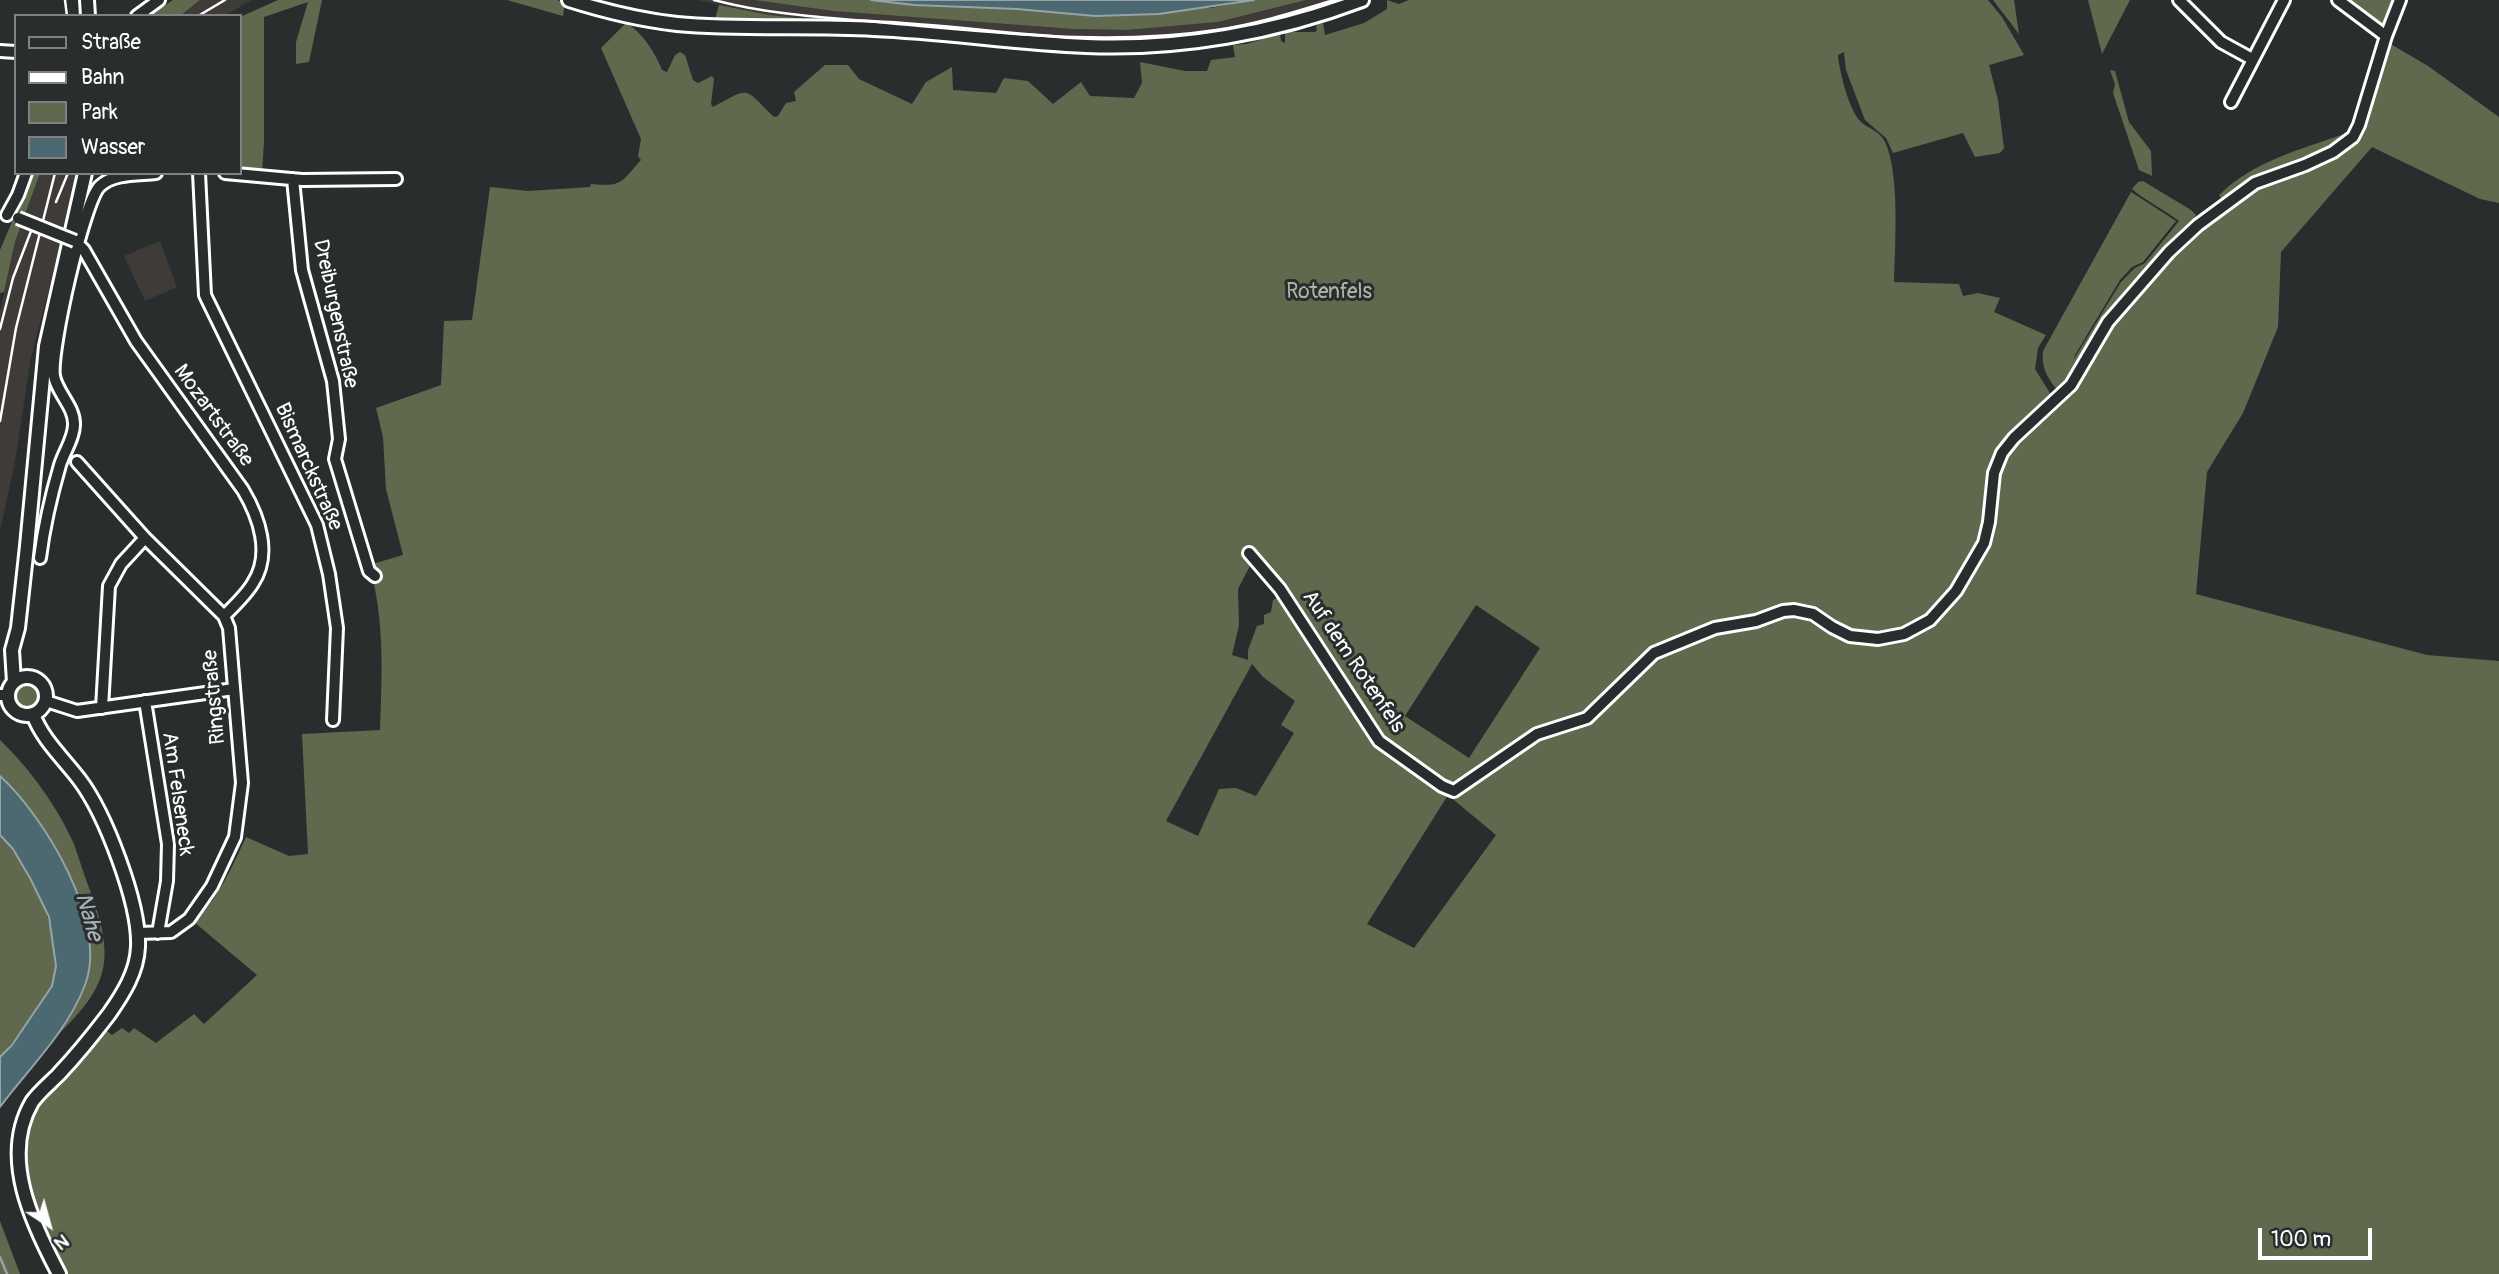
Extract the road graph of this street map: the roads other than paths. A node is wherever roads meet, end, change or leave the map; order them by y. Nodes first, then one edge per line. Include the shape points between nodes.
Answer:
1 (159, 0) edge
2 (569, 0) edge
3 (1362, 0) edge
4 (2179, 0) edge
5 (2284, 0) edge
6 (2338, 0) edge
7 (2400, 0) edge
8 (140, 14) edge
9 (2386, 36) junction
10 (2252, 59) junction
11 (2231, 102) dead end
12 (242, 174) edge
13 (25, 175) edge
14 (85, 175) edge
15 (136, 175) edge
16 (199, 175) edge
17 (293, 179) junction
18 (396, 179) dead end
19 (8, 216) edge
20 (77, 242) junction
21 (68, 444) junction
22 (61, 461) junction
23 (77, 462) junction
24 (145, 538) junction
25 (1249, 553) dead end
26 (40, 558) dead end
27 (375, 576) dead end
28 (224, 616) junction
29 (18, 679) junction
30 (234, 689) junction
31 (4, 695) edge
32 (46, 701) junction
33 (145, 701) junction
34 (102, 708) junction
35 (33, 714) junction
36 (333, 720) dead end
37 (137, 933) junction
38 (158, 933) junction
39 (59, 1274) edge

1 - 8 street
2 - 3 main road via 679,24 876,29 1087,46 1131,46 1255,32
4 - 10 street via 2221,42
5 - 10 street
6 - 9 street
7 - 9 street
9 - 25 street, Auf dem Rotenfels via 2353,136 2319,159 2255,183 2188,233 2108,322 2071,385 2008,445 1994,473 1984,543 1956,591 1930,620 1904,634 1868,639 1841,633 1807,612 1788,610 1716,628 1648,658 1587,718 1538,734 1454,791 1380,741 1280,589
10 - 11 street
12 - 17 street
13 - 19 street
14 - 29 main road via 46,346 18,628 12,650
15 - 20 street via 102,184
16 - 36 street, Bismarckstraße via 205,295 320,533 337,628
17 - 18 street
17 - 27 street, Dreiburgenstraße via 302,270 333,381 339,439 335,459 369,571
19 - 20 street, bridge
20 - 21 street via 53,373 72,415
20 - 28 street, Mozartstraße via 136,341 256,516 261,565 252,586
21 - 22 street
21 - 23 street
22 - 23 street
22 - 26 street
23 - 24 street
24 - 28 street
24 - 34 street via 121,564 109,586
28 - 30 street, Ringstraße
29 - 31 main road
29 - 32 main road via 33,677 41,682
30 - 33 street
30 - 38 street, Ringstraße via 242,783 235,837 220,873 196,911 177,929
31 - 35 main road via 16,712
32 - 34 street via 73,711
32 - 35 main road
33 - 34 street
33 - 38 street, Am Felseneck via 168,844
35 - 37 main road via 103,819 122,870
37 - 38 street, Ringstraße
37 - 39 main road via 135,966 122,995 33,1101 14,1145 16,1178

